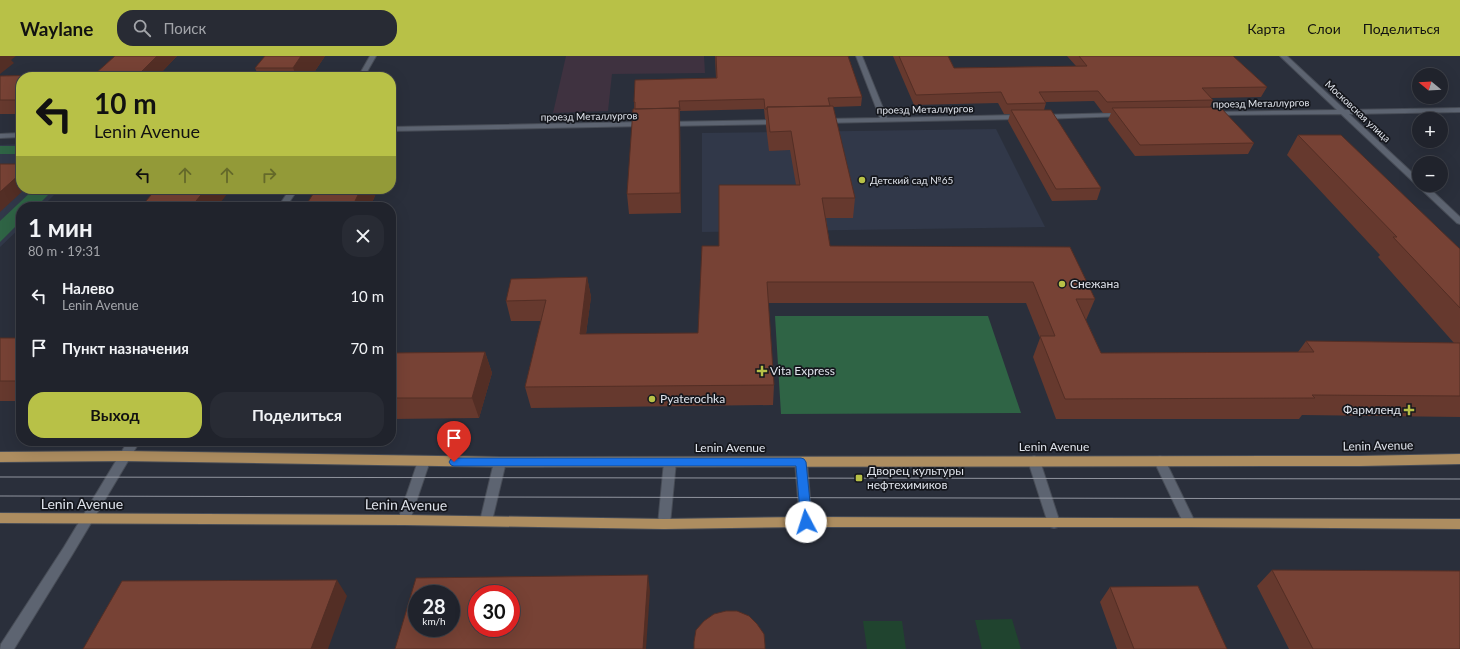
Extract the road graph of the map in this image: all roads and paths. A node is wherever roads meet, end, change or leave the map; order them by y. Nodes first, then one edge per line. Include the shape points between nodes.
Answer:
1 (373, 56) edge
2 (859, 56) edge
3 (1282, 56) edge
4 (364, 72) edge
5 (1460, 110) edge
6 (1343, 111) junction
7 (1208, 114) edge
8 (1129, 115) edge
9 (1026, 117) edge
10 (1034, 117) edge
11 (884, 120) junction
12 (812, 121) edge
13 (788, 122) edge
14 (653, 124) edge
15 (661, 124) edge
16 (396, 130) edge
17 (16, 135) edge
18 (0, 136) edge
19 (1412, 176) edge
20 (1429, 192) edge
21 (1460, 221) edge
22 (131, 446) edge
23 (124, 456) junction
24 (0, 457) edge
25 (1460, 459) edge
26 (424, 461) junction
27 (1034, 461) junction
28 (1160, 461) junction
29 (500, 462) junction
30 (670, 462) junction
31 (801, 462) junction
32 (0, 518) edge
33 (87, 519) junction
34 (404, 520) junction
35 (486, 521) junction
36 (806, 522) junction
37 (1189, 522) junction
38 (1054, 523) junction
39 (664, 524) junction
40 (1460, 524) edge
41 (6, 649) edge

1 - 4 street
2 - 11 street
3 - 6 street, Московская улица
5 - 6 street, проезд Металлургов
6 - 7 street, проезд Металлургов
6 - 19 street, Московская улица
8 - 10 street
9 - 11 street, проезд Металлургов
11 - 12 street, проезд Металлургов
13 - 15 street
14 - 16 street, проезд Металлургов
17 - 18 street
20 - 21 street
22 - 23 street
23 - 24 main road, Lenin Avenue
23 - 26 main road, Lenin Avenue
23 - 33 street
25 - 28 main road, Lenin Avenue
26 - 29 main road, Lenin Avenue
26 - 34 street
27 - 28 main road, Lenin Avenue
27 - 31 main road, Lenin Avenue
27 - 38 street
28 - 37 street
29 - 30 main road, Lenin Avenue
29 - 35 street
30 - 31 main road, Lenin Avenue
30 - 39 street
31 - 36 street
32 - 33 main road, Lenin Avenue
33 - 34 main road, Lenin Avenue
33 - 41 street
34 - 35 main road, Lenin Avenue
35 - 39 main road, Lenin Avenue
36 - 38 main road, Lenin Avenue
36 - 39 main road, Lenin Avenue
37 - 38 main road, Lenin Avenue
37 - 40 main road, Lenin Avenue

